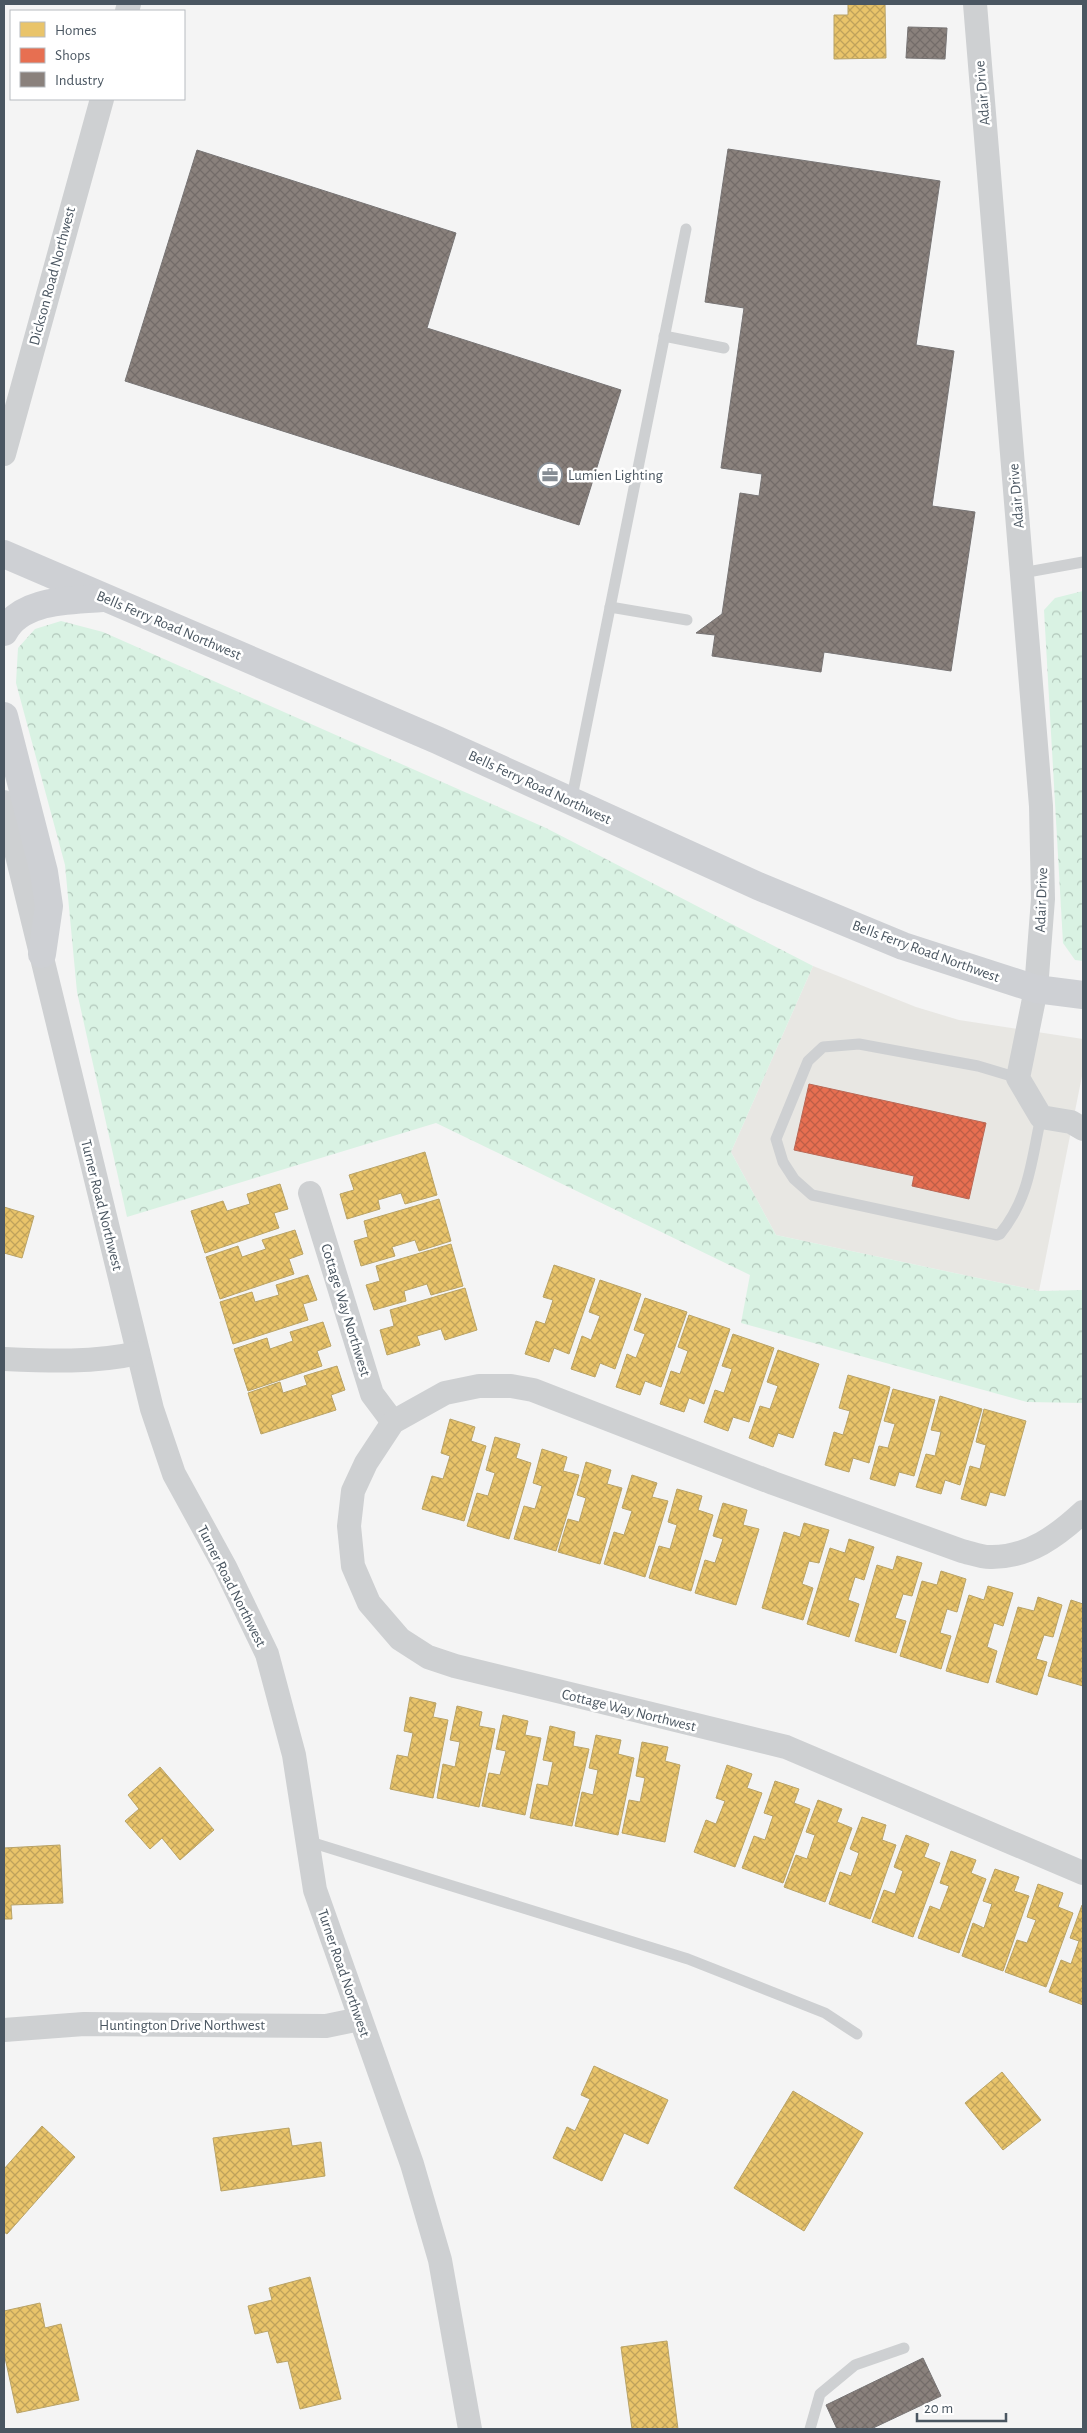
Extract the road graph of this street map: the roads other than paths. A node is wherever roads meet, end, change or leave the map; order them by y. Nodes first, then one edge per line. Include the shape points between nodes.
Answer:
1 (975, 4) edge
2 (102, 100) edge
3 (686, 229) dead end
4 (664, 336) junction
5 (724, 348) dead end
6 (4, 454) edge
7 (4, 554) edge
8 (1083, 562) edge
9 (1022, 574) junction
10 (105, 598) junction
11 (610, 607) junction
12 (688, 620) dead end
13 (4, 632) edge
14 (4, 716) edge
15 (4, 802) edge
16 (571, 802) junction
17 (42, 954) junction
18 (1036, 989) junction
19 (1083, 996) edge
20 (1018, 1078) junction
21 (1040, 1117) junction
22 (1083, 1129) edge
23 (310, 1193) dead end
24 (138, 1353) junction
25 (4, 1359) edge
26 (392, 1422) junction
27 (1083, 1512) edge
28 (307, 1841) junction
29 (1082, 1868) edge
30 (360, 2019) junction
31 (4, 2030) edge
32 (857, 2034) dead end
33 (904, 2348) dead end
34 (470, 2429) edge
35 (810, 2429) edge

1 - 9 street, Adair Drive
2 - 6 street, Dickson Road Northwest
3 - 4 lane
4 - 5 lane
4 - 11 lane
7 - 10 main road, Bells Ferry Road Northwest
8 - 9 lane
9 - 18 street, Adair Drive via 1041,806 1043,899
10 - 13 main road via 51,602 24,613 8,624
10 - 16 main road, Bells Ferry Road Northwest via 438,740
11 - 12 lane
11 - 16 lane
14 - 17 main road via 44,872 49,906
15 - 17 street, Turner Road Northwest
16 - 18 main road, Bells Ferry Road Northwest via 758,886 903,946
17 - 24 street, Turner Road Northwest
18 - 19 main road, Bells Ferry Road Northwest
18 - 20 street
20 - 21 street
20 - 21 lane via 978,1066 858,1044 822,1046 808,1061 777,1138 781,1159 794,1179 812,1195 997,1235 1015,1215 1025,1194
21 - 22 street via 1071,1122
23 - 26 street, Cottage Way Northwest via 372,1394
24 - 25 street via 111,1359
24 - 28 street, Turner Road Northwest via 160,1439 174,1474 225,1567 267,1654 294,1756
26 - 27 street, Cottage Way Northwest via 445,1393 479,1386 533,1390 772,1482 962,1551 991,1558 1023,1552 1056,1536
26 - 29 street, Cottage Way Northwest via 353,1491 349,1526 353,1566 370,1603 400,1639 428,1657 455,1666 786,1747
28 - 30 street, Turner Road Northwest via 315,1890
28 - 32 lane via 688,1959 826,2013
30 - 31 street, Huntington Drive Northwest via 326,2026 84,2024
30 - 34 street, Turner Road Northwest via 412,2164 440,2260
33 - 35 lane via 855,2365 820,2394

